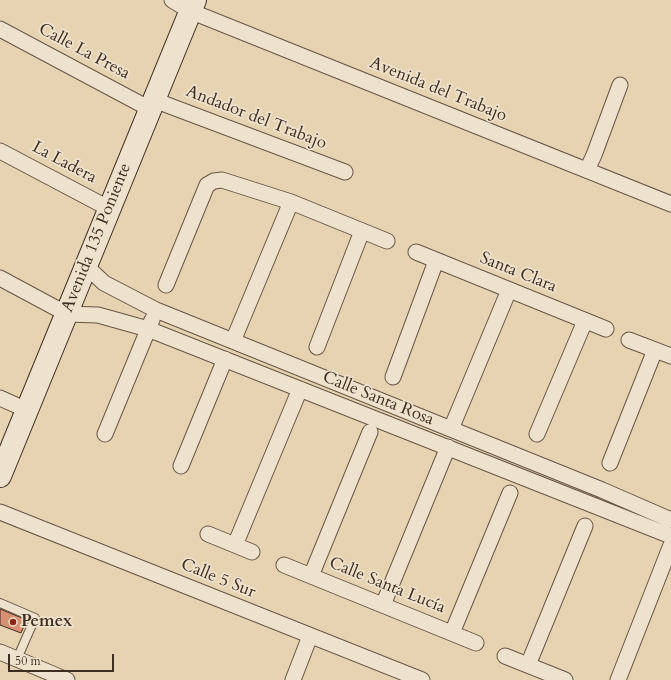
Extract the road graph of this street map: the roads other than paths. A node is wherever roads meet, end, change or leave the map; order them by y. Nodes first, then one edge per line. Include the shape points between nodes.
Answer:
1 (186, 4) edge
2 (0, 29) edge
3 (620, 85) dead end
4 (152, 105) junction
5 (0, 151) edge
6 (586, 170) junction
7 (345, 172) dead end
8 (291, 202) junction
9 (671, 204) edge
10 (110, 208) junction
11 (362, 231) junction
12 (387, 241) dead end
13 (416, 252) dead end
14 (436, 261) junction
15 (86, 266) junction
16 (0, 278) edge
17 (166, 285) dead end
18 (509, 290) junction
19 (156, 310) junction
20 (66, 314) junction
21 (585, 321) junction
22 (148, 329) junction
23 (606, 329) dead end
24 (629, 340) dead end
25 (233, 341) junction
26 (317, 347) dead end
27 (655, 350) junction
28 (671, 356) edge
29 (225, 360) junction
30 (392, 377) dead end
31 (300, 389) junction
32 (0, 398) edge
33 (27, 410) junction
34 (451, 429) junction
35 (370, 432) dead end
36 (105, 434) dead end
37 (537, 434) dead end
38 (489, 444) junction
39 (448, 447) junction
40 (482, 461) junction
41 (610, 463) dead end
42 (181, 466) dead end
43 (0, 476) edge
44 (510, 493) dead end
45 (0, 512) edge
46 (671, 520) edge
47 (585, 526) dead end
48 (208, 534) dead end
49 (671, 536) edge
50 (235, 545) junction
51 (671, 545) edge
52 (252, 552) dead end
53 (284, 565) dead end
54 (312, 576) junction
55 (0, 603) edge
56 (383, 605) junction
57 (452, 633) junction
58 (310, 636) junction
59 (476, 642) dead end
60 (0, 652) edge
61 (505, 656) dead end
62 (17, 659) junction
63 (528, 664) junction
64 (67, 680) edge
65 (294, 680) edge
66 (422, 680) edge
67 (565, 680) edge
68 (618, 680) edge

1 - 4 main road, Avenida 135 Poniente
1 - 6 street, Avenida del Trabajo
2 - 4 street, Calle La Presa
3 - 6 street
4 - 7 street, Andador del Trabajo
4 - 10 main road, Avenida 135 Poniente
5 - 10 street, La Ladera
6 - 9 street, Avenida del Trabajo
8 - 11 street
8 - 17 street via 222,180 207,185
8 - 25 street
10 - 15 main road, Avenida 135 Poniente
11 - 12 street
11 - 26 street
13 - 14 street, Santa Clara
14 - 18 street, Santa Clara
14 - 30 street
15 - 19 street, Calle Santa Rosa via 104,283
15 - 20 main road, Avenida 135 Poniente
16 - 20 street
18 - 21 street, Santa Clara
18 - 34 street
19 - 22 street
19 - 25 street, Calle Santa Rosa
20 - 22 street, Calle Santa Rosa via 98,315
20 - 33 main road, Avenida 135 Poniente
21 - 23 street, Santa Clara
21 - 37 street
22 - 29 street, Calle Santa Rosa
22 - 36 street
24 - 27 street
25 - 34 street, Calle Santa Rosa
27 - 28 street
27 - 41 street
29 - 31 street, Calle Santa Rosa
29 - 42 street
31 - 39 street, Calle Santa Rosa
31 - 50 street
32 - 33 street
33 - 43 main road, Avenida 135 Poniente
34 - 38 street, Calle Santa Rosa
35 - 54 street
38 - 40 street
38 - 46 street, Calle Santa Rosa
39 - 40 street, Calle Santa Rosa
39 - 56 street
40 - 49 street, Calle Santa Rosa
44 - 57 street
45 - 58 street, Calle 5 Sur
47 - 63 street
48 - 50 street
50 - 52 street
51 - 68 street
53 - 54 street, Calle Santa Lucía
54 - 56 street, Calle Santa Lucía
55 - 62 lane via 35,618
56 - 57 street, Calle Santa Lucía
57 - 59 street, Calle Santa Lucía
58 - 65 street
58 - 66 street, Calle 5 Sur
60 - 62 street
61 - 63 street
62 - 64 street
63 - 67 street

